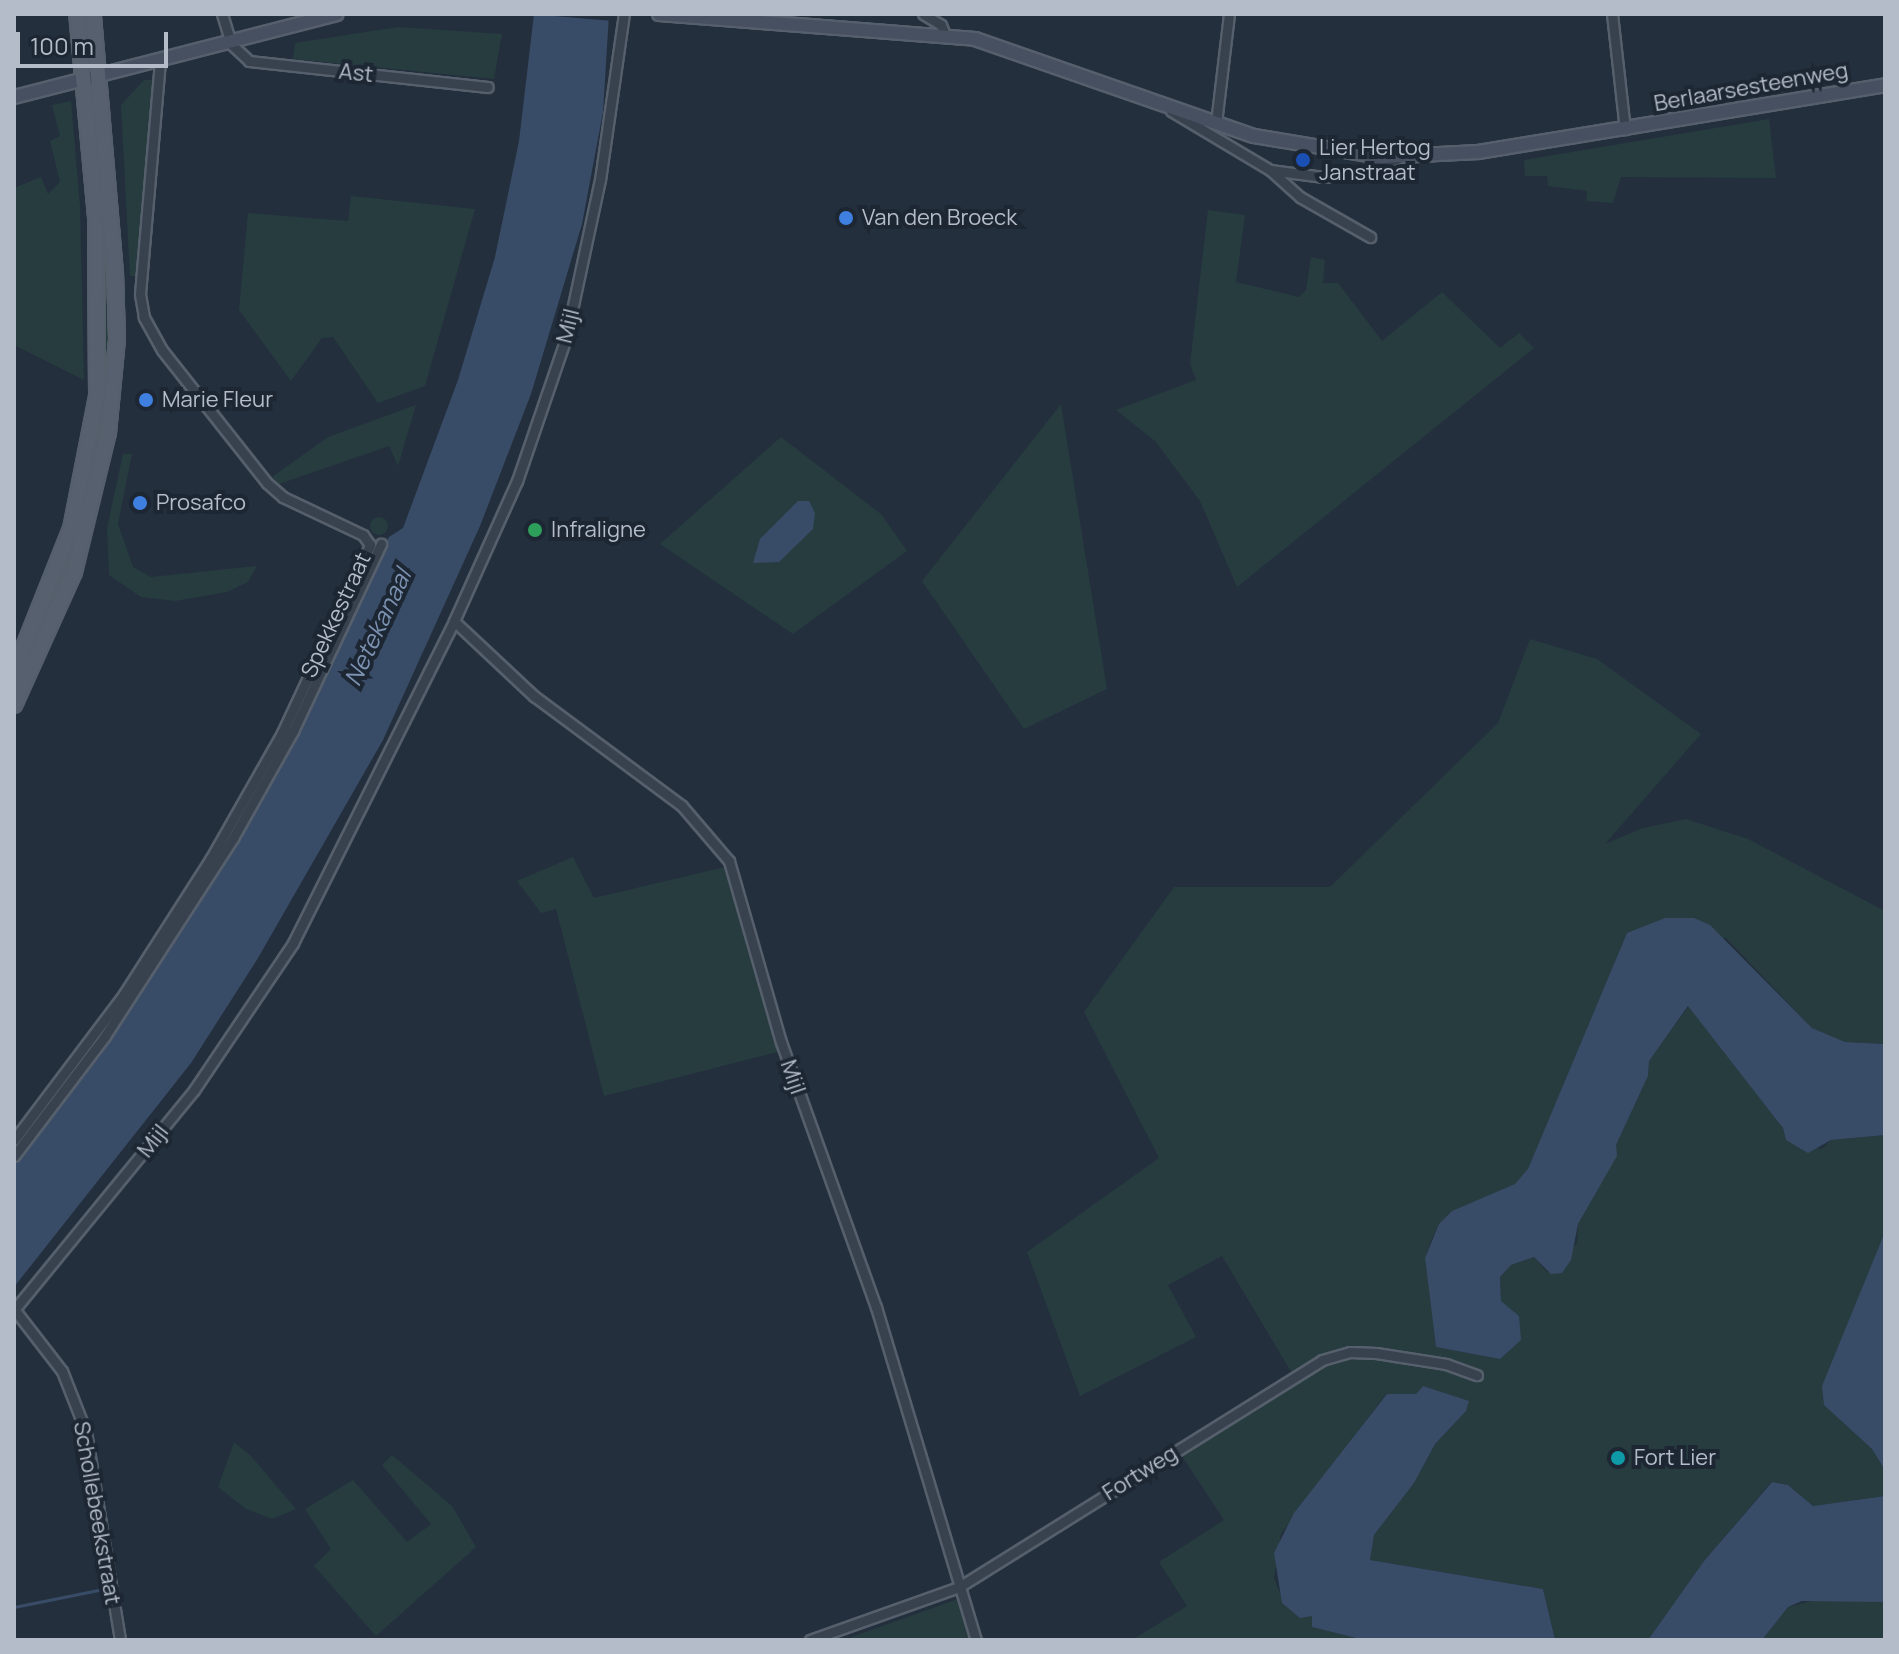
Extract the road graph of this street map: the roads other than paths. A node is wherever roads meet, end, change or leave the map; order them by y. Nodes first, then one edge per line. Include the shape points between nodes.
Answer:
1 (77, 14) edge
2 (93, 14) edge
3 (222, 14) edge
4 (337, 14) edge
5 (624, 14) edge
6 (659, 14) edge
7 (923, 14) edge
8 (1229, 14) edge
9 (1612, 14) edge
10 (945, 35) junction
11 (231, 44) junction
12 (160, 61) junction
13 (102, 76) junction
14 (85, 80) junction
15 (1885, 85) edge
16 (488, 87) dead end
17 (14, 97) edge
18 (1162, 105) junction
19 (1216, 123) junction
20 (1625, 129) junction
21 (1399, 158) junction
22 (1270, 170) junction
23 (1370, 237) dead end
24 (381, 544) dead end
25 (454, 621) junction
26 (14, 672) edge
27 (14, 705) edge
28 (14, 1140) edge
29 (14, 1156) edge
30 (14, 1310) edge
31 (1477, 1375) dead end
32 (959, 1587) junction
33 (120, 1640) edge
34 (810, 1640) edge
35 (976, 1640) edge

1 - 14 main road
2 - 13 main road
3 - 11 street
4 - 11 street
5 - 25 street, Mijl via 600,180 566,338 517,481
6 - 10 street, Berlaarsesteenweg
7 - 10 street via 941,25
8 - 19 street
9 - 20 street, Berlaarsesteenweg
10 - 18 street, Berlaarsesteenweg via 1004,47
11 - 12 street
11 - 16 street, Ast via 249,61
12 - 13 street
12 - 28 street, Spekkestraat via 140,294 144,317 162,350 267,483 283,497 363,535 370,545 282,733 219,844 124,994
13 - 14 street
13 - 27 main road via 117,339 108,433 74,572
14 - 17 street
14 - 26 main road via 100,310 97,396 67,541
15 - 20 street, Berlaarsesteenweg
18 - 19 street, Berlaarsesteenweg
18 - 22 street, Berlaarsesteenweg
19 - 21 street, Berlaarsesteenweg via 1296,146
20 - 21 street, Berlaarsesteenweg via 1478,152
21 - 22 street, Berlaarsesteenweg via 1358,173 1324,177
22 - 23 street, Berlaarsesteenweg via 1300,197
24 - 29 street via 293,731 233,838 105,1036
25 - 30 street, Mijl via 293,943 194,1090
25 - 32 street, Mijl via 534,696 682,806 729,861 785,1055 876,1307
30 - 33 street, Schollebeekstraat via 62,1371 86,1432
31 - 32 street, Fortweg via 1446,1364 1376,1353 1350,1352 1322,1360
32 - 34 street, Fortweg
32 - 35 street, Mijl

